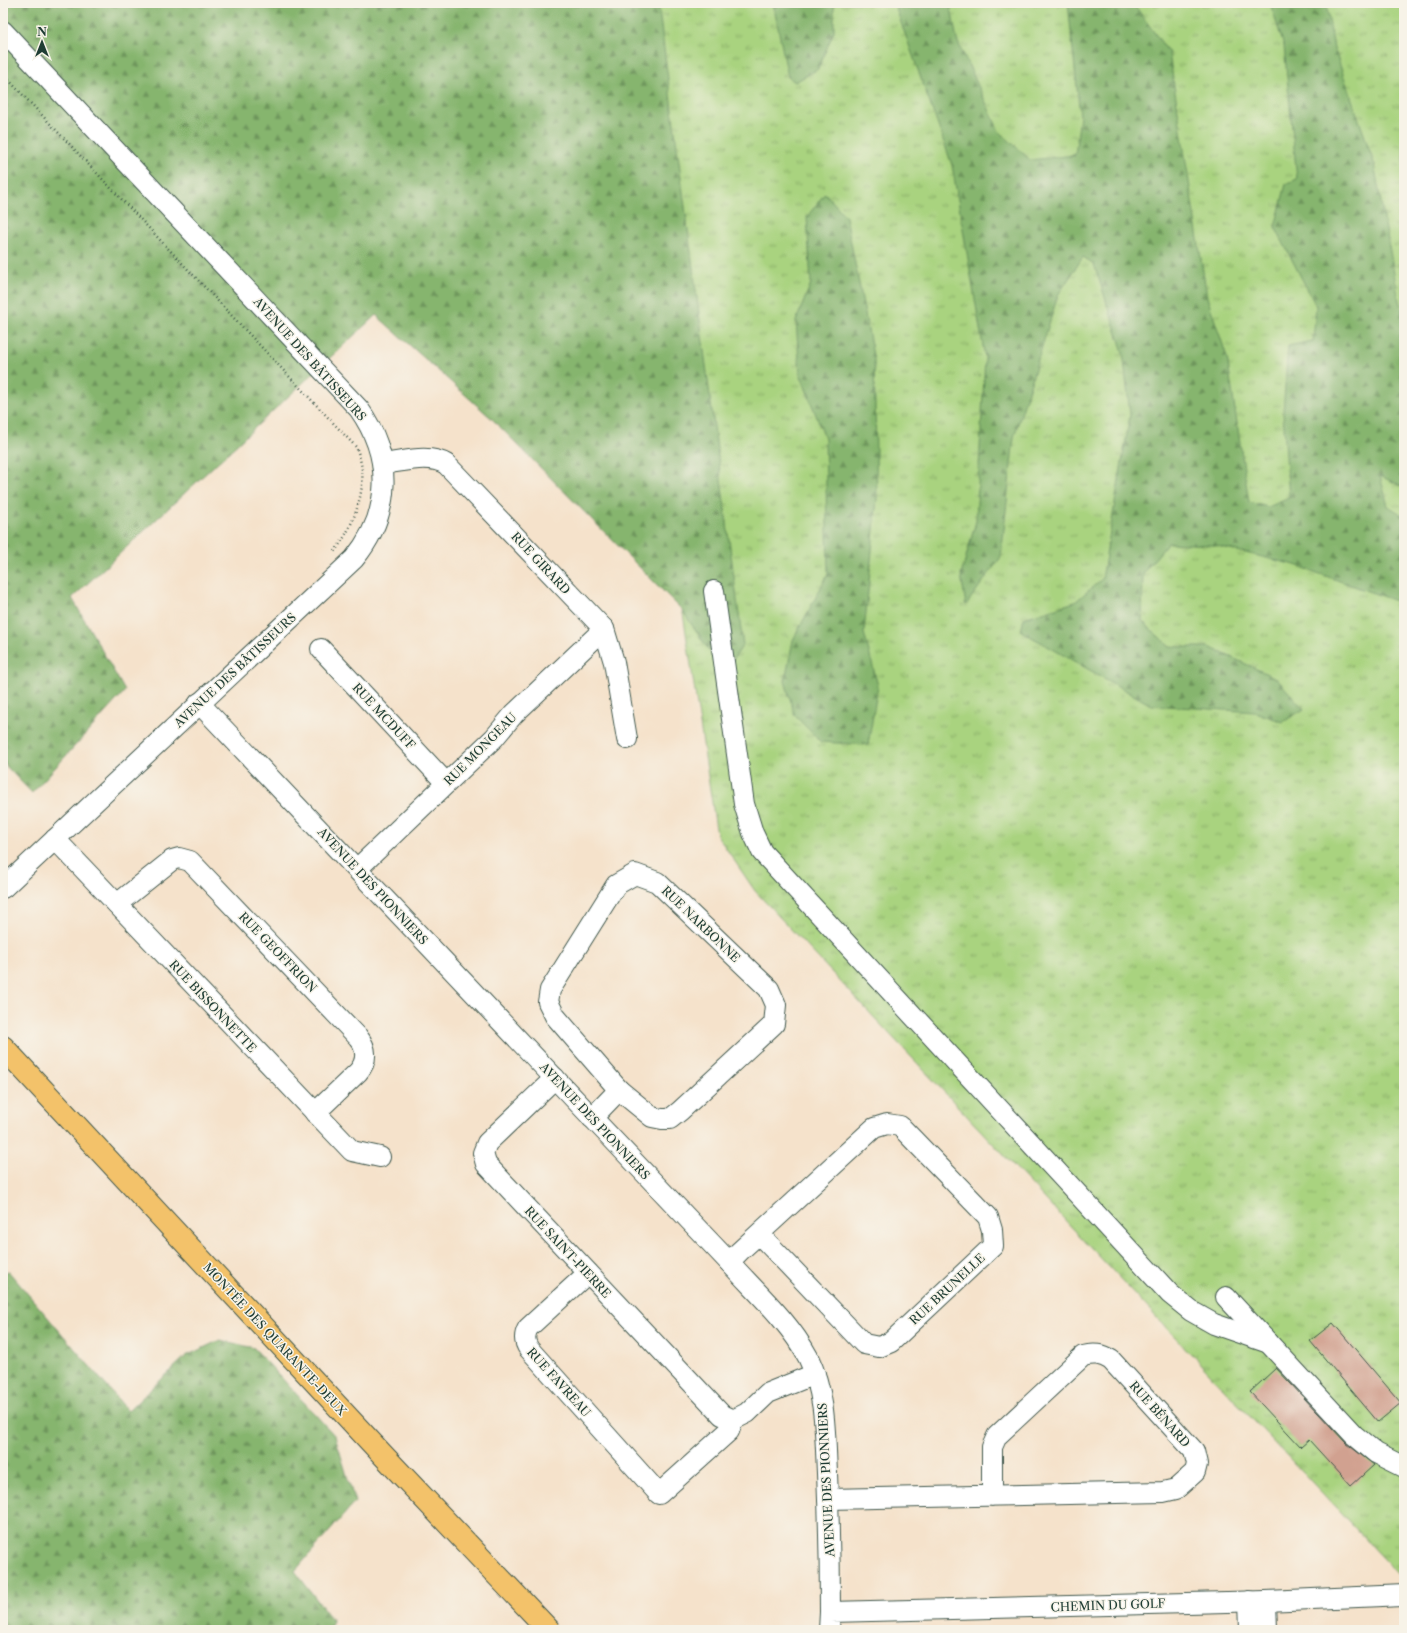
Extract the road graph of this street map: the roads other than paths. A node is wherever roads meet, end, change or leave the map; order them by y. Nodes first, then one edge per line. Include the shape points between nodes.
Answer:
1 (3, 31) edge
2 (383, 464) junction
3 (714, 590) dead end
4 (604, 629) junction
5 (321, 650) dead end
6 (199, 703) junction
7 (627, 739) dead end
8 (446, 783) junction
9 (55, 839) junction
10 (357, 869) junction
11 (3, 888) edge
12 (117, 904) junction
13 (3, 1047) edge
14 (555, 1078) junction
15 (619, 1090) junction
16 (315, 1113) junction
17 (592, 1118) junction
18 (380, 1157) dead end
19 (759, 1234) junction
20 (729, 1262) junction
21 (588, 1273) junction
22 (1226, 1297) dead end
23 (1269, 1344) junction
24 (815, 1374) junction
25 (733, 1420) junction
26 (1404, 1468) edge
27 (992, 1496) junction
28 (828, 1500) junction
29 (1404, 1595) edge
30 (1258, 1601) junction
31 (830, 1621) edge
32 (549, 1630) edge
33 (1250, 1630) edge
34 (1267, 1630) edge

1 - 2 street, AVENUE DES BÂTISSEURS via 359,409 374,435
2 - 4 street, RUE GIRARD via 428,458 446,464
2 - 6 street, AVENUE DES BÂTISSEURS via 384,485 379,514 361,551
3 - 23 street via 744,804 762,852 1170,1294 1191,1311 1214,1324
4 - 7 street, RUE GIRARD via 614,662
4 - 8 street, RUE MONGEAU
5 - 8 street, RUE MCDUFF
6 - 9 street, AVENUE DES BÂTISSEURS
6 - 10 street, AVENUE DES PIONNIERS
8 - 10 street, RUE MONGEAU
9 - 11 street, AVENUE DES BÂTISSEURS
9 - 12 street, RUE BISSONNETTE
10 - 14 street, AVENUE DES PIONNIERS
12 - 16 street, RUE BISSONNETTE
12 - 16 street, RUE GEOFFRION via 172,860 179,858 190,861 358,1037 365,1049 363,1065
13 - 32 main road, MONTÉE DES QUARANTE-DEUX
14 - 17 street, AVENUE DES PIONNIERS
14 - 21 street, RUE SAINT-PIERRE via 489,1140 484,1157 488,1166
15 - 15 street, RUE NARBONNE via 554,1016 548,1002 550,990 616,885 635,874 657,882 769,989 776,1005 774,1024 670,1119 652,1117
15 - 17 street
16 - 18 street, RUE BISSONNETTE via 352,1151
17 - 20 street, AVENUE DES PIONNIERS
19 - 19 street, RUE BRUNELLE via 874,1128 887,1124 900,1126 988,1217 993,1246 891,1342 878,1347 864,1344
19 - 20 street, RUE BRUNELLE
20 - 24 street, AVENUE DES PIONNIERS via 789,1329 802,1347
21 - 25 street, RUE SAINT-PIERRE via 722,1415
21 - 25 street, RUE FAVREAU via 528,1328 525,1342 659,1494 729,1431
22 - 23 street
23 - 26 street via 1354,1435 1376,1453
24 - 25 street via 768,1393 747,1413
24 - 28 street, AVENUE DES PIONNIERS via 824,1411
27 - 27 street, RUE BÉNARD via 1163,1492 1176,1489 1195,1472 1197,1464 1194,1451 1111,1360 1101,1354 1093,1354 1083,1356 997,1436 992,1447
27 - 28 street, RUE BÉNARD
28 - 31 street, AVENUE DES PIONNIERS
29 - 30 street, CHEMIN DU GOLF
30 - 31 street, CHEMIN DU GOLF
30 - 33 street
30 - 34 street

